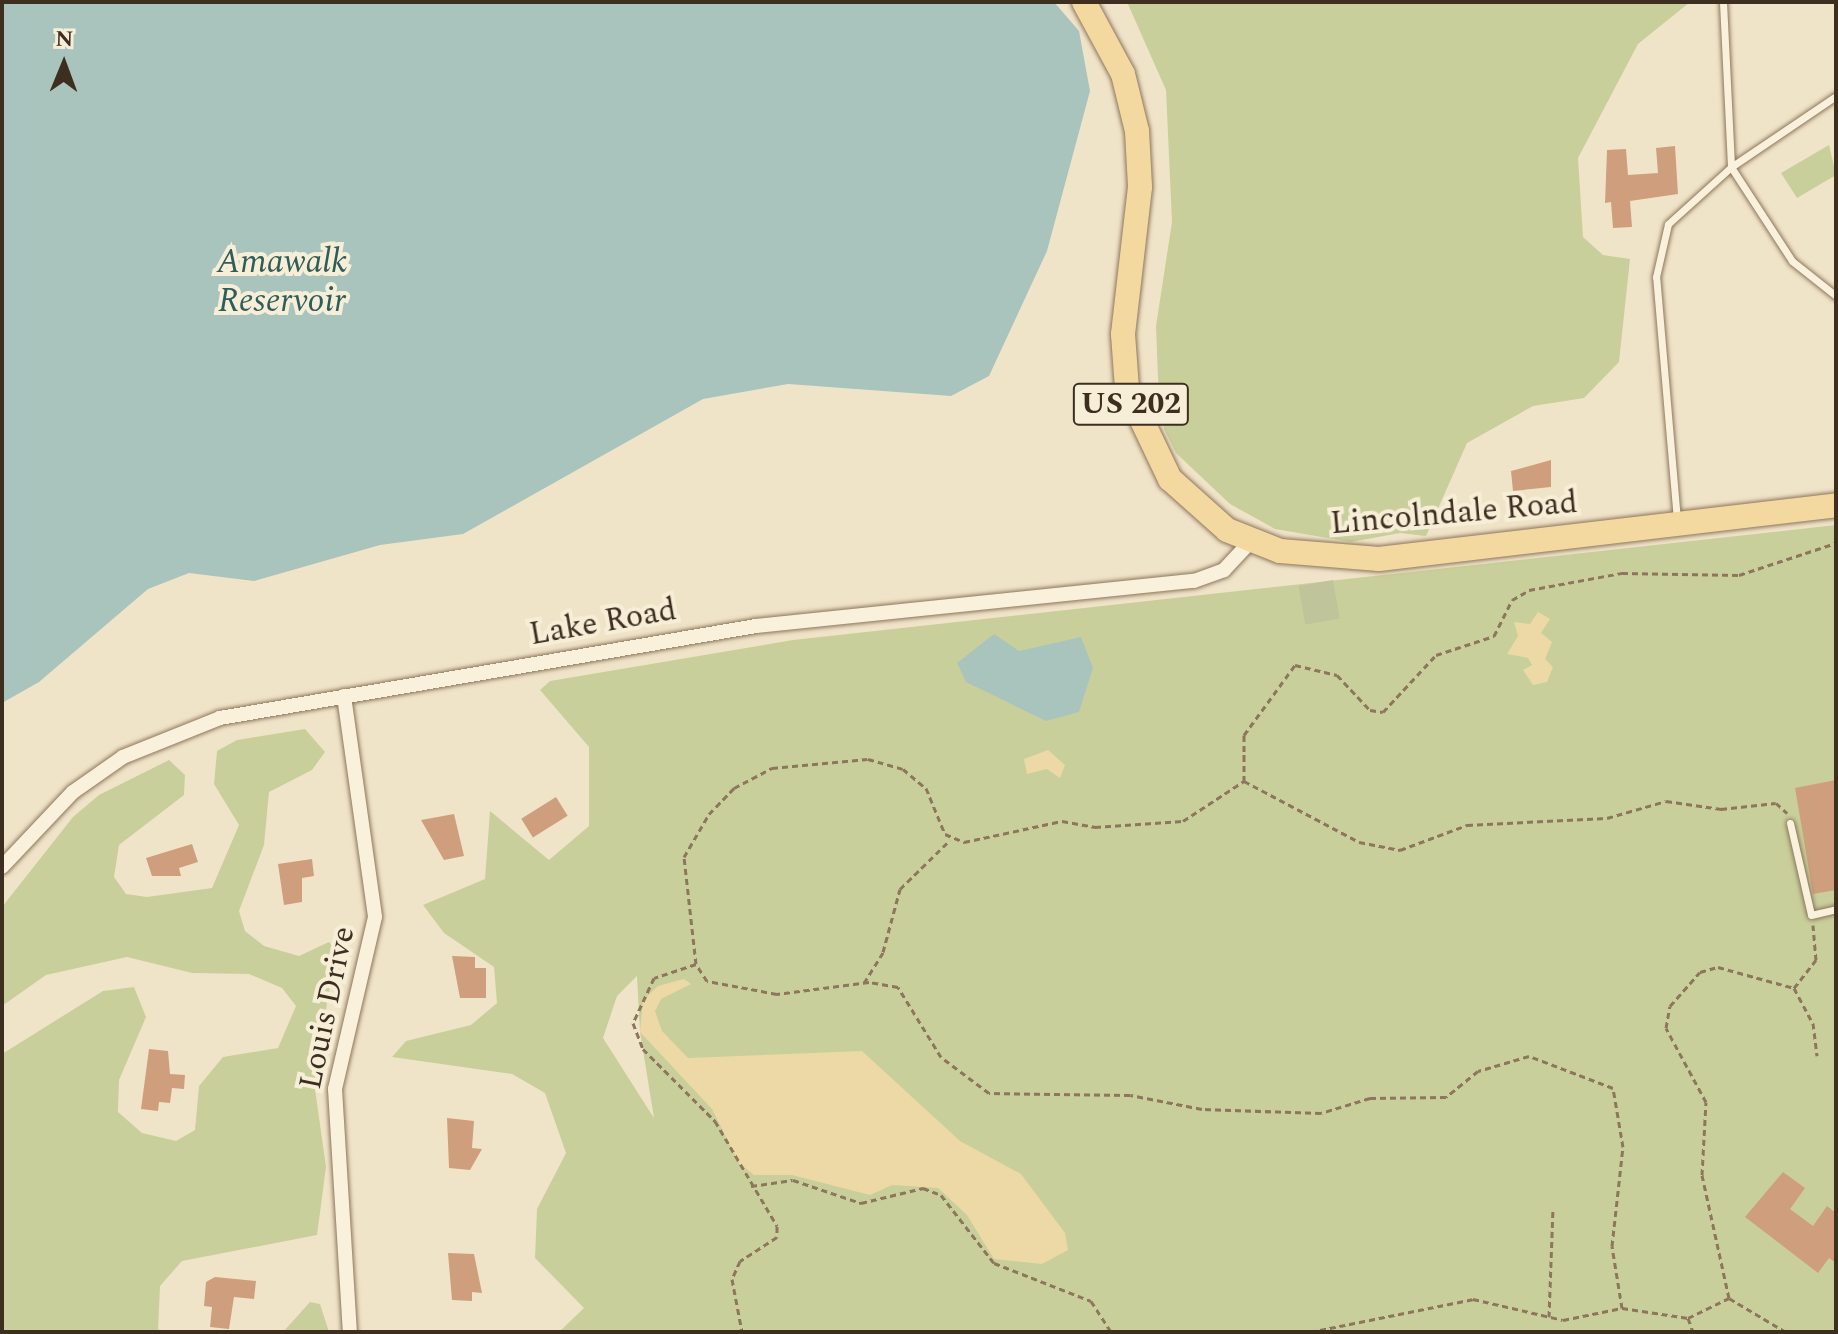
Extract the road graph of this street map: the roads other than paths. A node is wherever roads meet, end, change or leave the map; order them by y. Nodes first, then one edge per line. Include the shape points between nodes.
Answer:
1 (1084, 2) edge
2 (1723, 2) edge
3 (1836, 96) edge
4 (1731, 167) junction
5 (1836, 296) edge
6 (1836, 505) edge
7 (1678, 524) junction
8 (1251, 541) junction
9 (344, 696) junction
10 (1790, 823) road end
11 (2, 867) edge
12 (1836, 909) edge
13 (350, 1332) edge

1 - 8 main road, Lincolndale Road / US 202 via 1123,74 1137,131 1140,187 1123,334 1134,413 1187,499
2 - 4 lane
3 - 4 lane
4 - 5 lane via 1792,261
4 - 7 lane via 1668,224 1657,258
6 - 7 main road, Lincolndale Road / US 202
7 - 8 main road, Lincolndale Road / US 202 via 1379,559 1314,558
8 - 9 street, Lake Road via 1224,570 1194,581 740,628
9 - 11 street, Lake Road via 220,718 123,757 73,792
9 - 13 street, Louis Drive via 375,917 335,1089
10 - 12 lane via 1811,915

